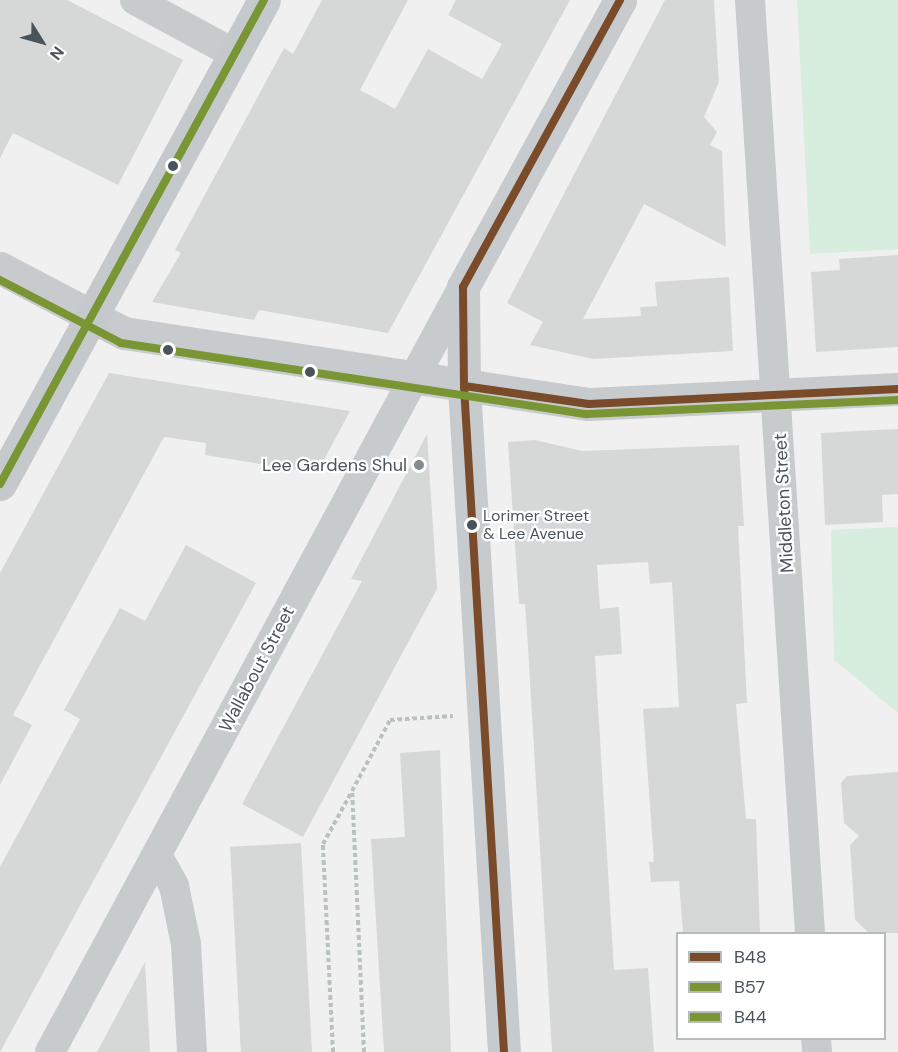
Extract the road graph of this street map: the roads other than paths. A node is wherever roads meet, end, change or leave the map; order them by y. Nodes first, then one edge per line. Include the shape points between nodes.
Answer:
1 (135, 0) edge
2 (264, 0) edge
3 (620, 0) edge
4 (750, 0) edge
5 (235, 54) junction
6 (0, 268) edge
7 (463, 287) junction
8 (92, 317) junction
9 (414, 377) junction
10 (464, 386) junction
11 (898, 389) edge
12 (778, 396) junction
13 (0, 484) edge
14 (157, 855) junction
15 (810, 932) edge
16 (50, 1052) edge
17 (192, 1052) edge
18 (504, 1052) edge

1 - 5 street
2 - 5 main road
3 - 7 main road, Wallabout Street
4 - 12 street, Middleton Street
5 - 8 main road
6 - 8 main road
7 - 9 street, Wallabout Street
7 - 10 main road, Wallabout Street
8 - 9 main road via 124,333
8 - 13 main road
9 - 10 main road
9 - 14 street, Wallabout Street
10 - 12 main road via 589,405
10 - 18 main road, Wallabout Street
11 - 12 main road
12 - 15 street, Middleton Street
14 - 16 street, Wallabout Street
14 - 17 street via 174,886 186,944

